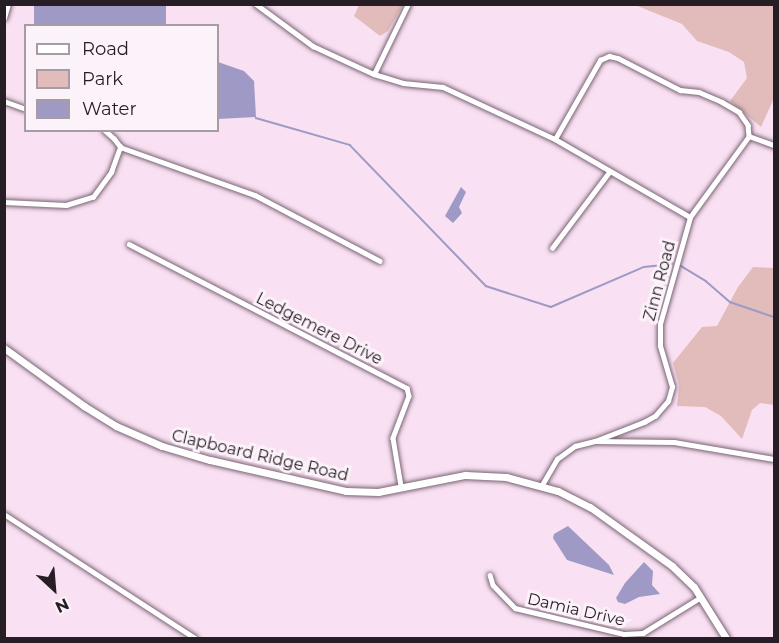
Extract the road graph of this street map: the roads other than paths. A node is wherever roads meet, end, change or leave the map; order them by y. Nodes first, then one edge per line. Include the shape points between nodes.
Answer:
1 (256, 4) edge
2 (408, 4) edge
3 (8, 5) edge
4 (4, 18) edge
5 (374, 74) junction
6 (4, 101) edge
7 (24, 108) edge
8 (106, 132) edge
9 (749, 136) junction
10 (555, 139) junction
11 (774, 145) edge
12 (120, 147) junction
13 (610, 171) junction
14 (4, 202) edge
15 (690, 216) junction
16 (129, 244) dead end
17 (552, 248) dead end
18 (380, 261) dead end
19 (4, 348) edge
20 (595, 441) junction
21 (774, 459) edge
22 (542, 485) junction
23 (401, 486) junction
24 (4, 514) edge
25 (490, 575) dead end
26 (701, 597) junction
27 (195, 639) edge
28 (726, 639) edge

1 - 5 street via 313,46
2 - 5 street
3 - 4 street
5 - 10 street via 403,84 443,87
6 - 7 street
8 - 12 street
9 - 10 street via 748,125 739,112 722,102 699,92 680,90 609,56 600,60
9 - 11 street
9 - 15 street, Zinn Road
10 - 13 street
12 - 14 street via 111,172 93,197 66,205
12 - 18 street via 255,195
13 - 15 street
13 - 17 street
15 - 20 street, Zinn Road via 660,324 660,346 672,387 668,401 655,416
16 - 23 street, Ledgemere Drive via 407,388 409,396 393,438
19 - 23 main road, Clapboard Ridge Road via 100,417 162,446 346,491 378,492
20 - 21 street via 674,442
20 - 22 street, Zinn Road via 575,446 557,459
22 - 23 main road, Clapboard Ridge Road via 506,477 465,475
22 - 26 main road, Clapboard Ridge Road via 574,498 610,520 672,566
24 - 27 street
25 - 26 street, Damia Drive via 493,585 515,608 624,634 652,629
26 - 28 main road, Clapboard Ridge Road

